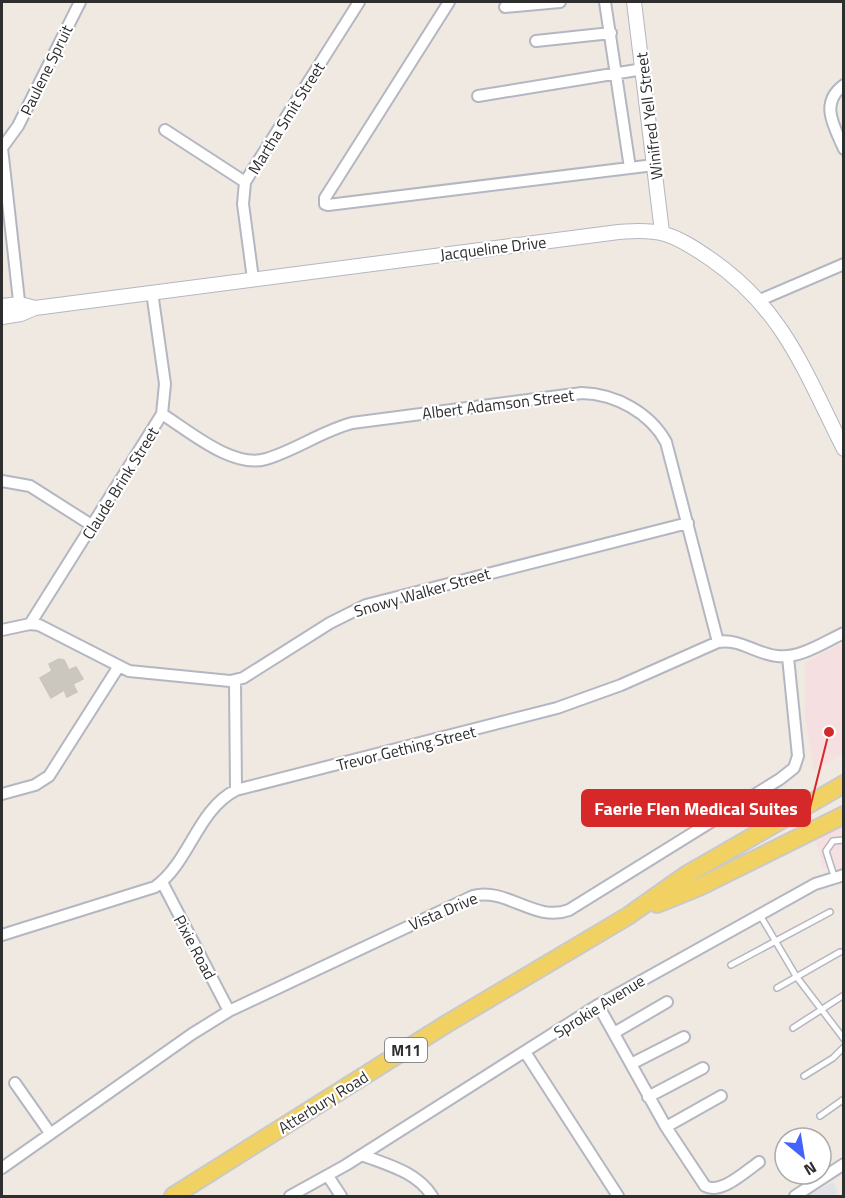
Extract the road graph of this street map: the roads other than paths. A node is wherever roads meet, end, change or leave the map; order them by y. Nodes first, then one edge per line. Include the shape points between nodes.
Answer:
1 (80, 2) edge
2 (359, 2) edge
3 (449, 2) edge
4 (560, 2) edge
5 (605, 2) edge
6 (634, 2) edge
7 (505, 8) dead end
8 (611, 33) junction
9 (536, 41) dead end
10 (643, 69) junction
11 (617, 74) junction
12 (843, 85) edge
13 (478, 96) dead end
14 (165, 130) dead end
15 (2, 144) edge
16 (843, 149) edge
17 (654, 165) junction
18 (630, 168) junction
19 (245, 182) junction
20 (662, 232) junction
21 (843, 264) edge
22 (253, 279) junction
23 (152, 292) junction
24 (760, 300) junction
25 (2, 306) edge
26 (20, 309) junction
27 (2, 317) edge
28 (162, 414) junction
29 (843, 449) edge
30 (2, 481) edge
31 (688, 523) junction
32 (93, 526) junction
33 (30, 624) junction
34 (2, 630) edge
35 (843, 633) edge
36 (718, 642) junction
37 (788, 657) junction
38 (119, 666) junction
39 (235, 681) junction
40 (843, 784) edge
41 (236, 790) junction
42 (2, 794) edge
43 (843, 815) edge
44 (843, 840) edge
45 (839, 875) edge
46 (162, 882) junction
47 (830, 912) dead end
48 (759, 914) junction
49 (628, 915) junction
50 (2, 934) edge
51 (775, 941) junction
52 (840, 952) dead end
53 (731, 965) dead end
54 (796, 976) junction
55 (777, 988) dead end
56 (843, 995) edge
57 (667, 1002) dead end
58 (598, 1005) junction
59 (821, 1008) junction
60 (229, 1011) junction
61 (793, 1028) dead end
62 (614, 1034) junction
63 (684, 1037) dead end
64 (843, 1039) edge
65 (843, 1047) edge
66 (525, 1052) junction
67 (631, 1064) junction
68 (703, 1068) dead end
69 (804, 1076) dead end
70 (15, 1083) dead end
71 (721, 1096) dead end
72 (648, 1097) junction
73 (843, 1099) edge
74 (820, 1116) dead end
75 (666, 1127) junction
76 (50, 1133) junction
77 (362, 1155) junction
78 (759, 1162) dead end
79 (843, 1164) edge
80 (2, 1168) edge
81 (328, 1176) junction
82 (173, 1197) edge
83 (290, 1197) edge
84 (341, 1197) edge
85 (432, 1197) edge
86 (618, 1197) edge
87 (795, 1197) edge

1 - 15 street, Paulene Spruit via 18,126
2 - 19 street, Martha Smit Street
3 - 18 street via 325,198 325,204
4 - 7 street
5 - 8 street
6 - 10 street, Winifred Yell Street
8 - 9 street
8 - 11 street
10 - 11 street
10 - 17 street, Winifred Yell Street
11 - 13 street
11 - 18 street
12 - 16 street via 833,94 830,111
14 - 19 street
15 - 26 street, Paulene Spruit
17 - 18 street
17 - 20 street, Winifred Yell Street
19 - 22 street, Martha Smit Street via 243,204
20 - 22 street, Jacqueline Drive via 635,230
20 - 24 street, Jacqueline Drive via 717,264
21 - 24 street
22 - 23 street, Jacqueline Drive
23 - 26 street, Jacqueline Drive
23 - 28 street, Claude Brink Street via 165,384
24 - 29 street, Jacqueline Drive via 793,346
25 - 26 street, Jacqueline Drive
26 - 27 street, Jacqueline Drive
28 - 31 street, Albert Adamson Street via 229,456 255,461 352,423 593,394 642,414 659,430 668,447
28 - 32 street, Claude Brink Street
30 - 32 street via 30,486
31 - 36 street, Albert Adamson Street
31 - 39 street, Snowy Walker Street via 366,605
32 - 33 street, Claude Brink Street
33 - 34 street
33 - 38 street via 51,630
35 - 37 street
36 - 37 street
36 - 41 street, Trevor Gething Street via 557,708
37 - 60 street, Vista Drive via 798,756 794,768 780,779 569,910 553,914 497,896 473,896
38 - 39 street via 148,674
38 - 42 street via 48,776 35,785
39 - 41 street
40 - 49 main road, Atterbury Road / M11 via 686,875
41 - 46 street, Trevor Gething Street via 217,803
43 - 49 main road, Atterbury Road / M11 via 699,887
44 - 45 lane via 833,840 826,851
45 - 48 street, Sprokie Avenue
46 - 50 street, Trevor Gething Street via 132,896
46 - 60 street, Pixie Road
47 - 51 lane
48 - 51 lane
48 - 58 street, Sprokie Avenue
49 - 82 main road, Atterbury Road / M11
51 - 53 lane
51 - 54 lane
52 - 54 lane
54 - 55 lane
54 - 59 lane
56 - 59 lane
57 - 62 street
58 - 62 street
58 - 66 street, Sprokie Avenue
59 - 61 lane
59 - 64 lane
60 - 76 street, Vista Drive
62 - 67 street
63 - 67 street
65 - 69 lane
66 - 77 street, Sprokie Avenue
66 - 86 street
67 - 72 street
68 - 72 street
70 - 76 street
71 - 75 street
72 - 75 street
73 - 74 lane
75 - 78 street via 710,1189 719,1188
76 - 80 street, Vista Drive
77 - 81 street, Sprokie Avenue
77 - 85 street via 414,1176
79 - 87 street
81 - 83 street, Sprokie Avenue
81 - 84 street

